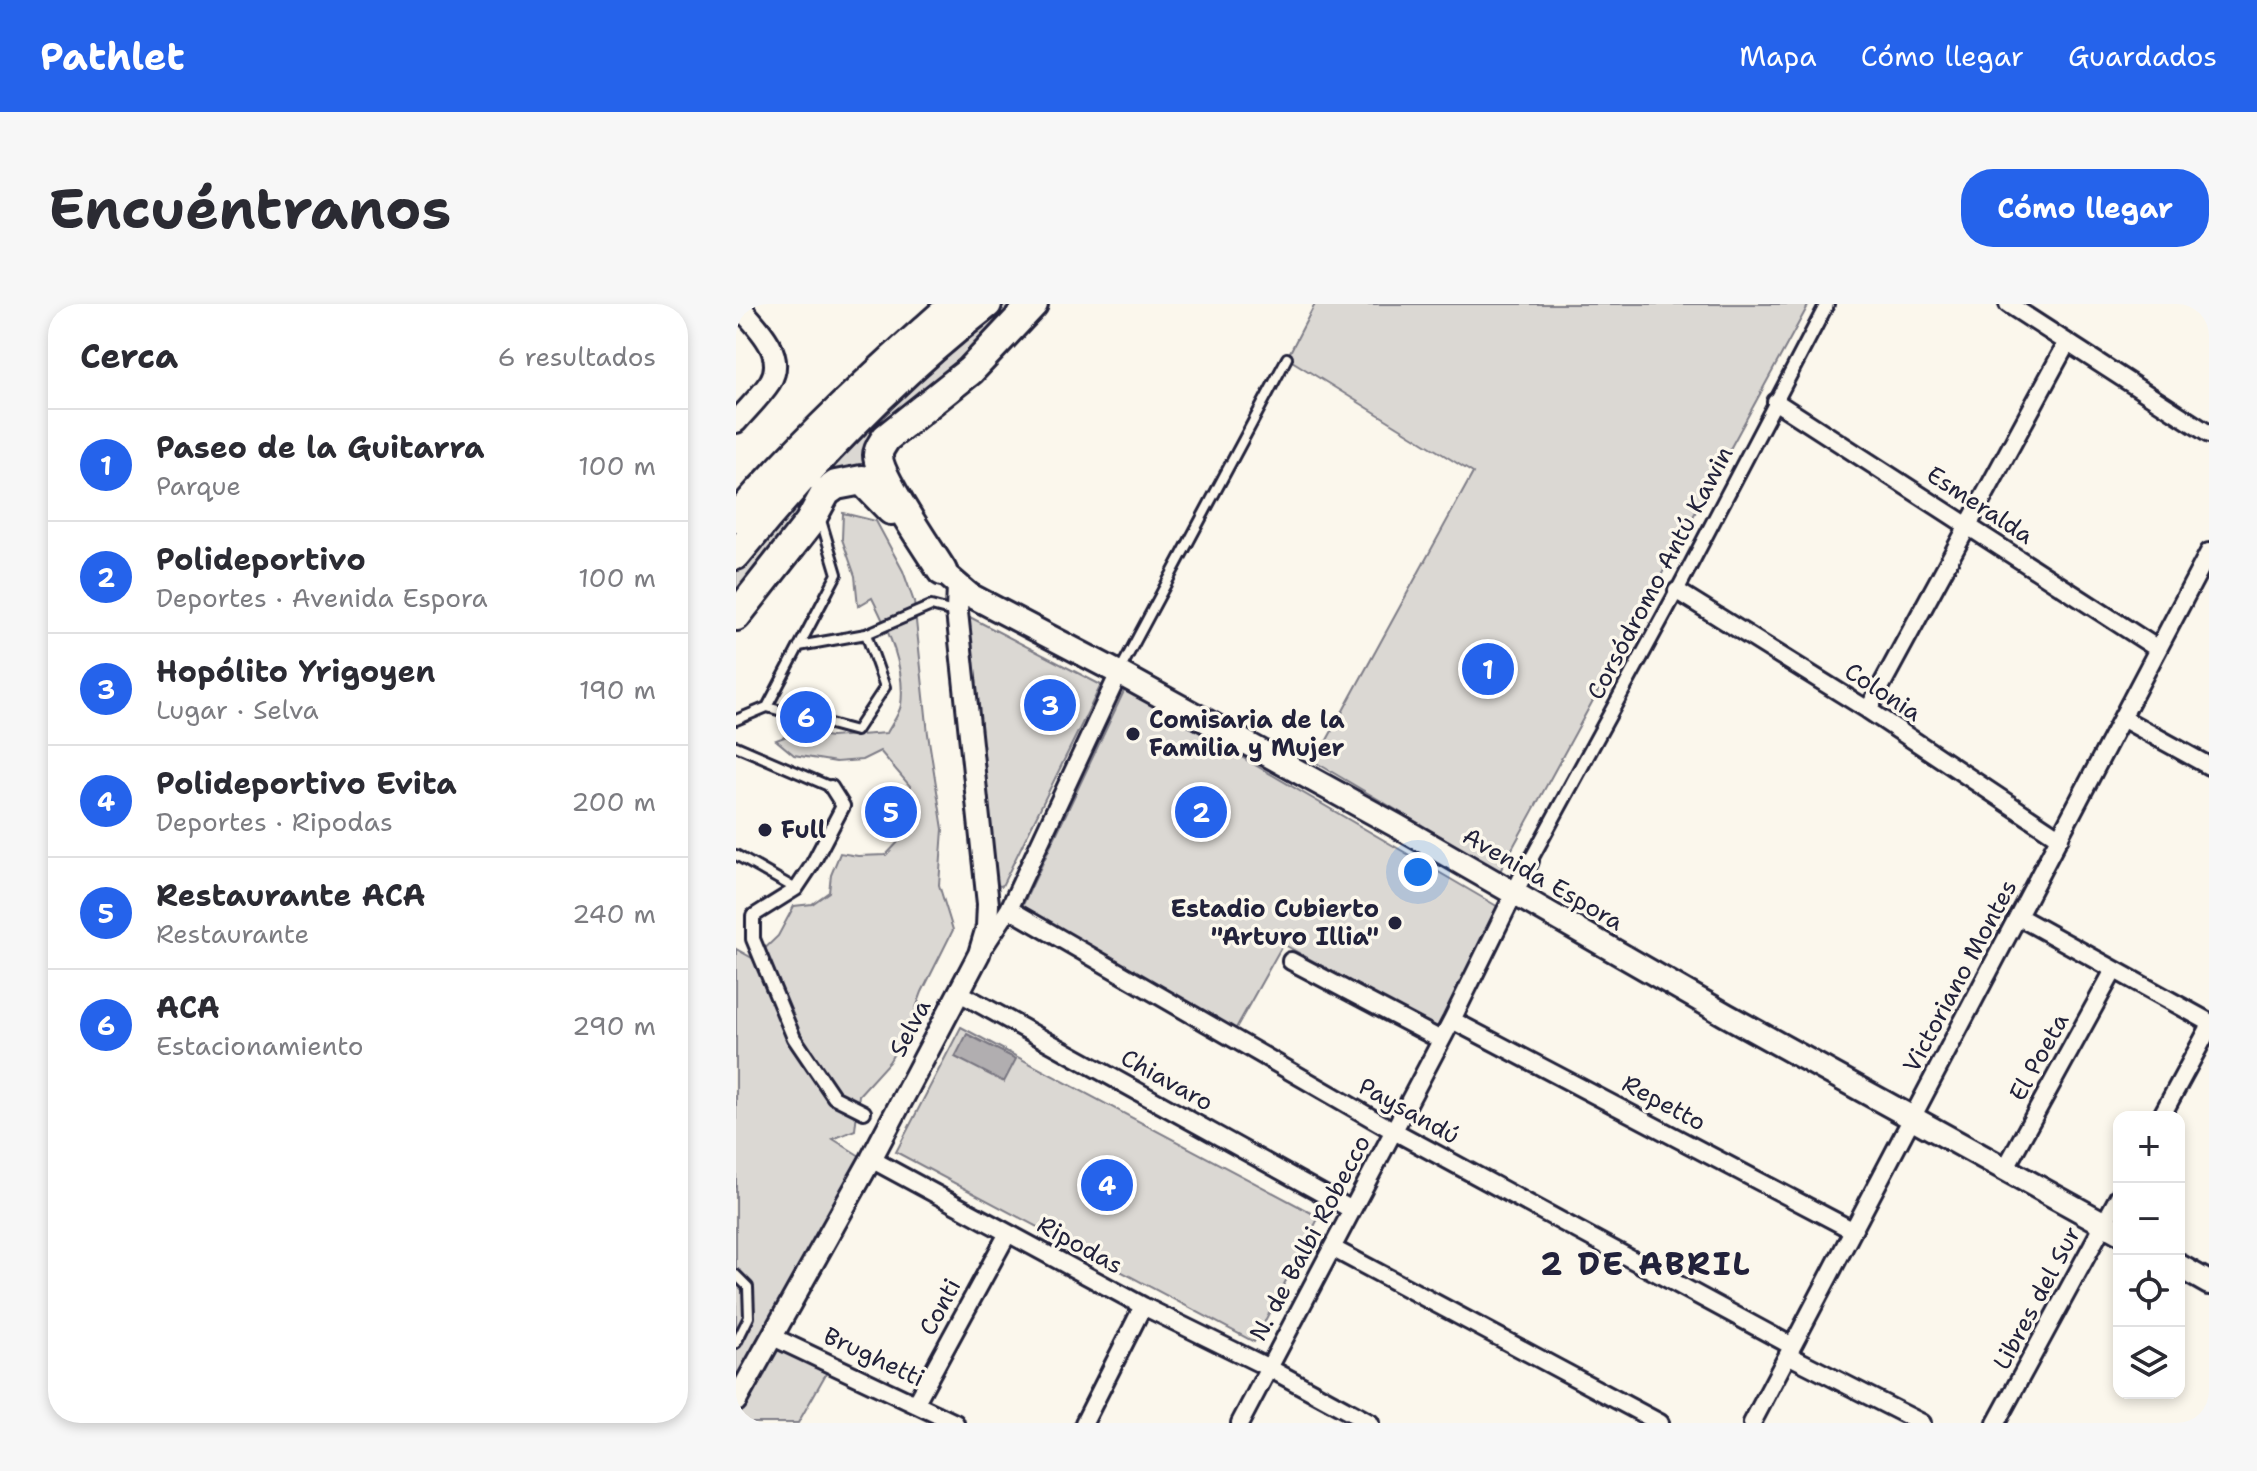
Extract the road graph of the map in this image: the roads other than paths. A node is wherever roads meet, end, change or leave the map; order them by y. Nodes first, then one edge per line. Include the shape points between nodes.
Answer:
1 (737, 304) edge
2 (954, 304) edge
3 (987, 304) edge
4 (1033, 304) edge
5 (1827, 304) edge
6 (2008, 304) edge
7 (2067, 343) junction
8 (1287, 358) dead end
9 (1776, 402) junction
10 (736, 422) edge
11 (2209, 434) edge
12 (817, 507) junction
13 (736, 518) edge
14 (1967, 525) junction
15 (2209, 552) edge
16 (736, 555) edge
17 (950, 579) junction
18 (1677, 591) junction
19 (957, 612) junction
20 (736, 616) edge
21 (866, 634) junction
22 (799, 646) junction
23 (2158, 649) junction
24 (1119, 673) junction
25 (767, 707) junction
26 (1868, 710) junction
27 (2122, 718) junction
28 (736, 720) edge
29 (736, 746) edge
30 (2209, 766) edge
31 (831, 787) joint
32 (2060, 838) junction
33 (736, 855) edge
34 (1530, 861) joint
35 (796, 889) junction
36 (1515, 891) junction
37 (1009, 909) junction
38 (2019, 917) junction
39 (979, 954) junction
40 (1291, 961) dead end
41 (2114, 970) junction
42 (958, 992) junction
43 (1452, 1020) junction
44 (2209, 1025) edge
45 (1441, 1040) junction
46 (2164, 1111) edge
47 (864, 1112) dead end
48 (1912, 1117) junction
49 (1394, 1131) junction
50 (871, 1159) junction
51 (2005, 1169) junction
52 (1352, 1210) junction
53 (2112, 1228) edge
54 (1852, 1230) junction
55 (1008, 1233) junction
56 (1332, 1248) junction
57 (2185, 1269) edge
58 (736, 1275) edge
59 (2209, 1283) edge
60 (1143, 1306) junction
61 (771, 1336) junction
62 (736, 1343) edge
63 (1790, 1350) junction
64 (1269, 1368) junction
65 (736, 1401) edge
66 (915, 1404) junction
67 (955, 1423) edge
68 (1084, 1423) edge
69 (1240, 1423) edge
70 (1370, 1423) edge
71 (1660, 1423) edge
72 (1752, 1423) edge
73 (1922, 1423) edge
74 (1996, 1423) edge

1 - 10 street via 768,341 775,359 772,380
2 - 13 highway via 847,402
3 - 16 highway via 845,430
4 - 17 highway via 970,371 880,448 885,478
5 - 9 street, Corsódromo Antú Kawin
6 - 7 street
7 - 11 street
7 - 14 street
8 - 24 lane
9 - 14 street, Esmeralda
9 - 18 street, Corsódromo Antú Kawin
12 - 17 highway via 836,485 862,480
12 - 20 highway
12 - 22 lane via 837,574
14 - 23 street, Esmeralda
14 - 26 street
15 - 23 street, Victoriano Montes
17 - 19 street
17 - 24 main road, Avenida Espora via 970,595
18 - 26 street, Colonia
18 - 34 street, Corsódromo Antú Kawin
19 - 21 lane via 931,606
19 - 39 street via 988,904
21 - 22 lane
21 - 25 lane via 885,687 856,731
22 - 25 lane
23 - 27 street, Victoriano Montes
24 - 36 main road, Avenida Espora
24 - 37 street, Selva
25 - 28 lane
26 - 32 street, Colonia
27 - 30 street
27 - 32 street, Victoriano Montes
29 - 31 lane
31 - 35 street via 843,806
32 - 38 street, Victoriano Montes
33 - 35 lane
34 - 36 street, N. de Balbi Robecco
35 - 47 street via 753,916 753,939 794,1038 834,1097
36 - 43 street, N. de Balbi Robecco
36 - 48 main road, Avenida Espora
37 - 39 street, Selva
37 - 49 street, Paysandú
38 - 41 street
38 - 48 street, Victoriano Montes
39 - 42 street, Selva
40 - 45 street
41 - 44 street
41 - 51 street, El Poeta
42 - 50 street, Selva
42 - 52 street, Chiavaro
43 - 45 street, N. de Balbi Robecco
43 - 54 street, Repetto
44 - 46 street
45 - 49 street, N. de Balbi Robecco
48 - 51 main road, Avenida Espora
48 - 54 street, Victoriano Montes
49 - 52 street, N. de Balbi Robecco
49 - 63 street, Paysandú
50 - 55 street, Ripodas
50 - 61 street, Selva
51 - 53 main road, Avenida Espora
52 - 56 street, N. de Balbi Robecco
53 - 74 street, Libres del Sur
54 - 63 street, Victoriano Montes
55 - 60 street, Ripodas
55 - 66 street, Conti
56 - 64 street, N. de Balbi Robecco
56 - 71 street
57 - 59 main road
58 - 62 lane via 748,1287 749,1317
60 - 64 street, Ripodas
60 - 68 street
61 - 65 street, Selva
61 - 66 street, Brughetti
63 - 72 street, Victoriano Montes
63 - 73 street, Paysandú
64 - 69 street, N. de Balbi Robecco
64 - 70 street, Ripodas
66 - 67 street, Brughetti

